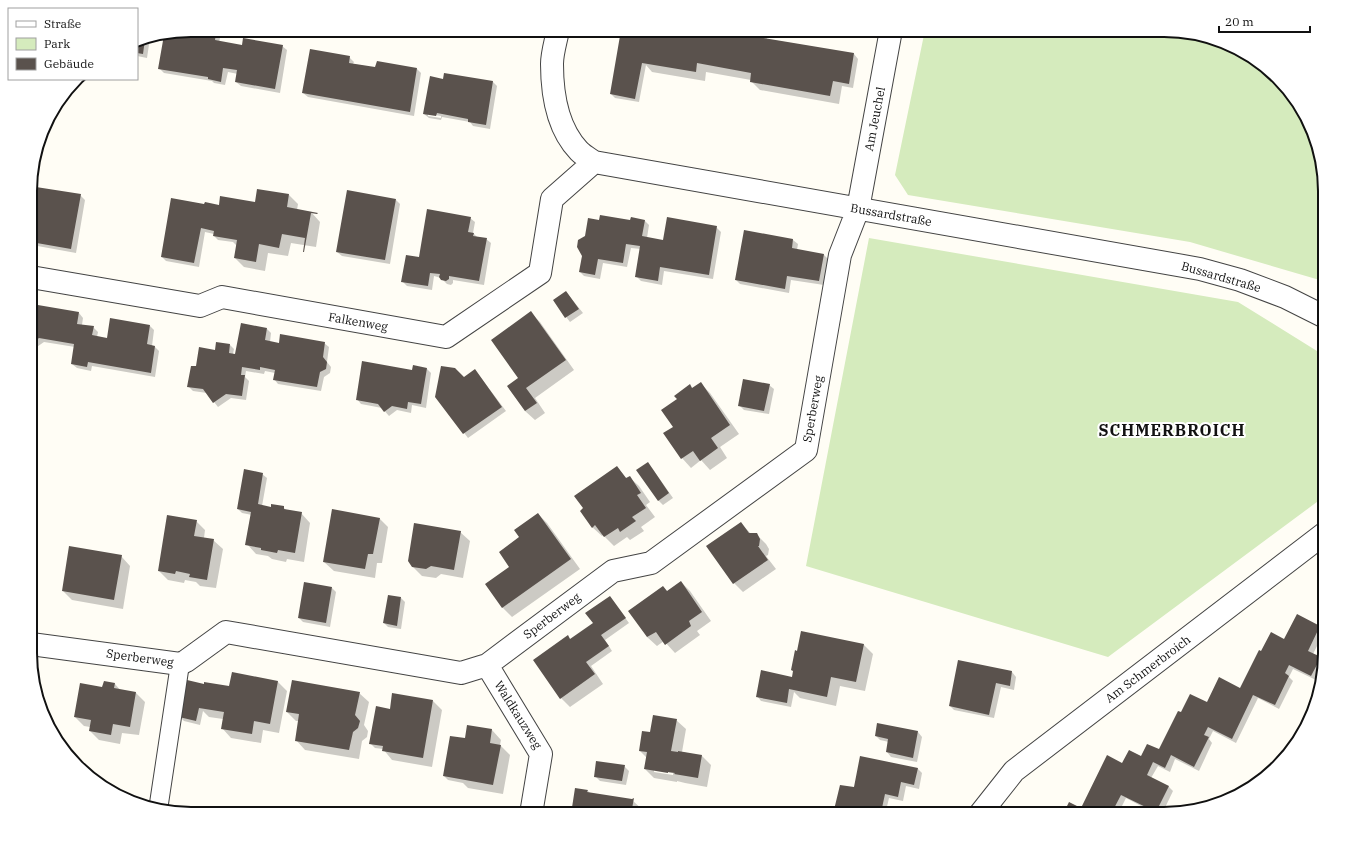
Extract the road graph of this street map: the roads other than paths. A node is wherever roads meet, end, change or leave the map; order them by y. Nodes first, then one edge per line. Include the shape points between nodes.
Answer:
1 (557, 37) edge
2 (890, 37) edge
3 (594, 162) junction
4 (858, 209) junction
5 (37, 278) edge
6 (1318, 314) edge
7 (1318, 538) edge
8 (37, 645) edge
9 (180, 664) junction
10 (487, 666) junction
11 (159, 804) edge
12 (532, 807) edge
13 (986, 807) edge

1 - 3 street, Bussardstraße via 552,63 560,119 569,138 580,152
2 - 4 street, Am Jeuchel
3 - 4 street, Bussardstraße
3 - 5 street, Falkenweg via 552,199 540,272 446,337 222,298 200,306
4 - 6 street, Bussardstraße via 1200,269 1240,280 1285,297
4 - 10 street, Sperberweg via 840,255 806,450 650,563 614,571
7 - 13 street, Am Schmerbroich via 1014,771
8 - 9 street, Sperberweg
9 - 10 street, Sperberweg via 226,632 461,673
9 - 11 lane
10 - 12 street, Waldkauzweg via 542,754

